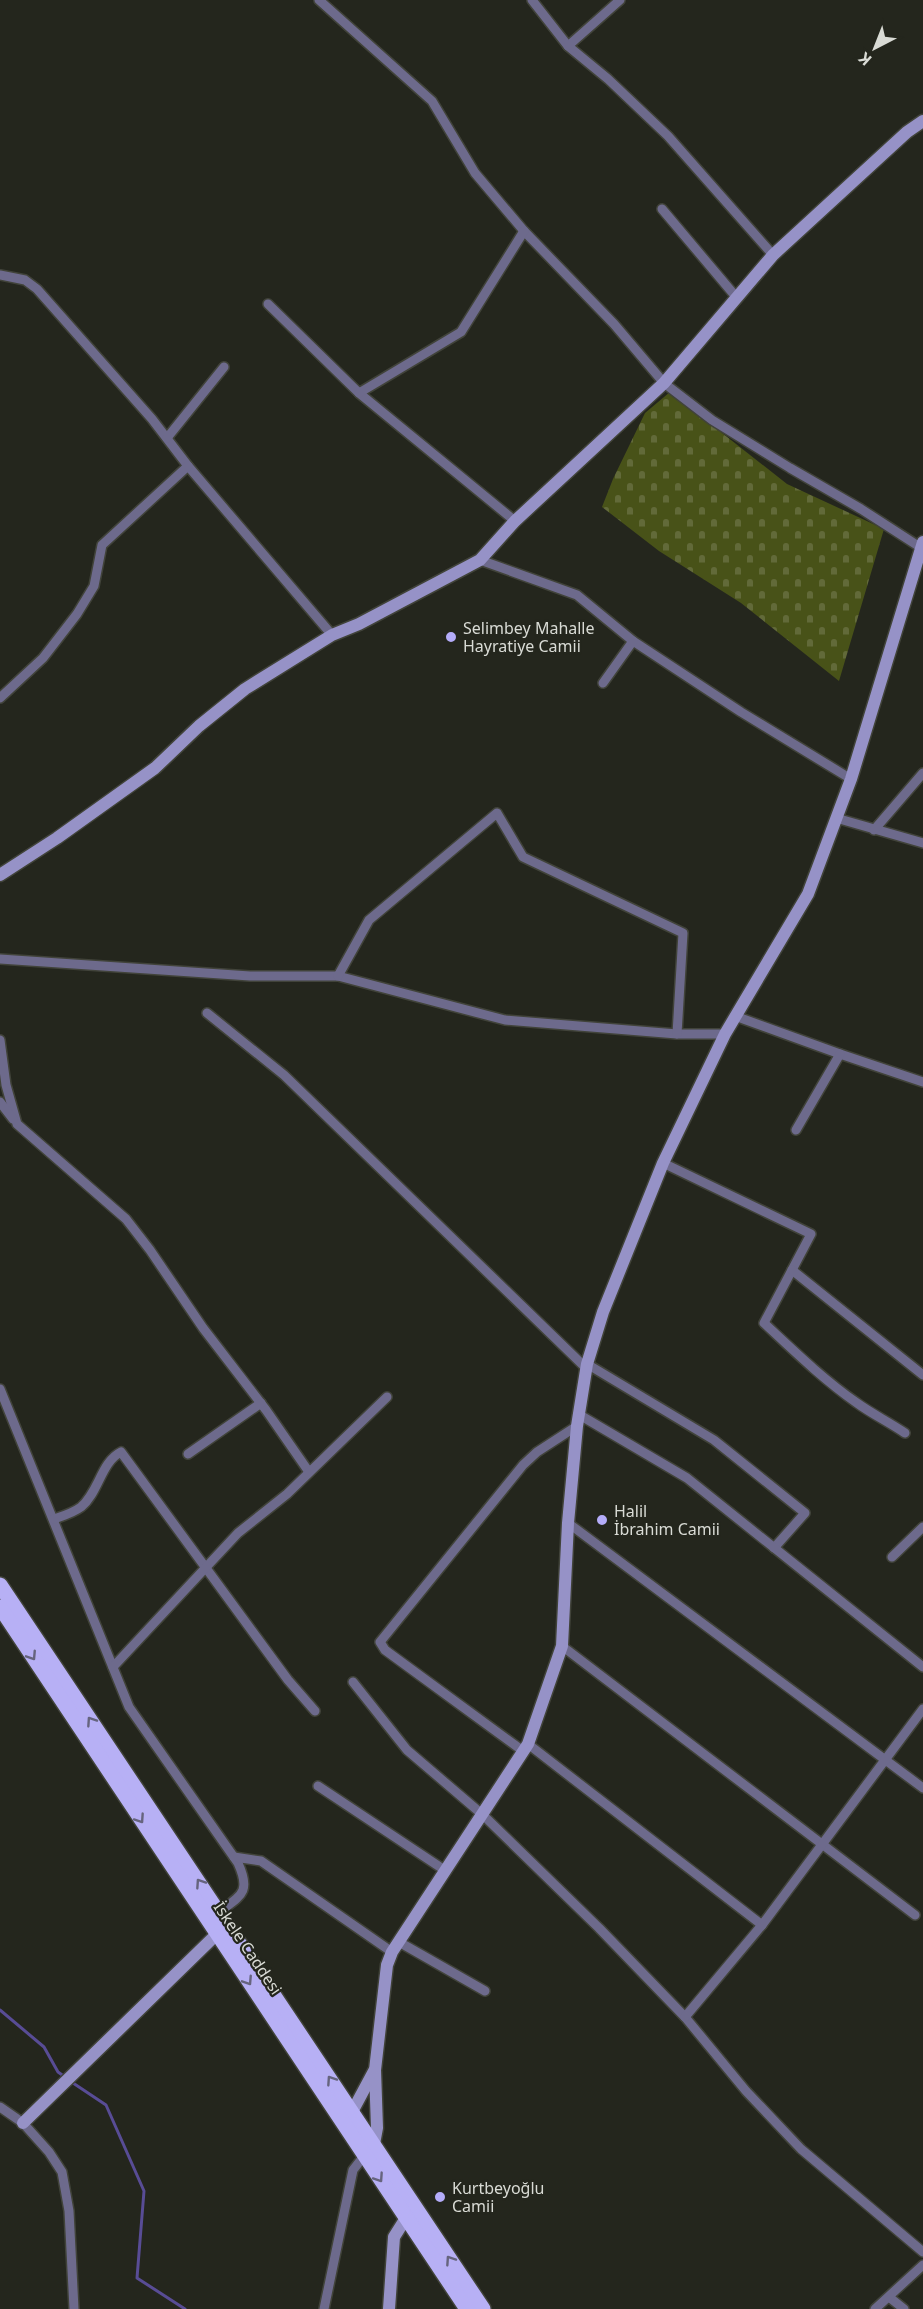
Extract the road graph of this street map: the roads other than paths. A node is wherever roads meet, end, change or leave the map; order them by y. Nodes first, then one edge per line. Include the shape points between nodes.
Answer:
1 (320, 0) edge
2 (532, 0) edge
3 (620, 0) edge
4 (568, 46) junction
5 (923, 121) edge
6 (662, 209) dead end
7 (524, 231) junction
8 (773, 255) junction
9 (0, 275) edge
10 (737, 298) junction
11 (268, 304) dead end
12 (224, 367) dead end
13 (664, 382) junction
14 (359, 393) junction
15 (167, 438) junction
16 (188, 466) junction
17 (515, 521) junction
18 (922, 547) edge
19 (480, 560) junction
20 (332, 635) junction
21 (633, 640) junction
22 (603, 683) dead end
23 (0, 698) edge
24 (923, 773) edge
25 (851, 779) junction
26 (837, 818) junction
27 (874, 830) junction
28 (923, 843) edge
29 (0, 875) edge
30 (0, 959) edge
31 (338, 976) junction
32 (207, 1013) dead end
33 (735, 1016) junction
34 (676, 1034) junction
35 (725, 1034) junction
36 (0, 1040) edge
37 (840, 1054) junction
38 (923, 1082) edge
39 (0, 1102) edge
40 (17, 1124) junction
41 (796, 1130) dead end
42 (663, 1163) junction
43 (792, 1270) junction
44 (587, 1366) junction
45 (923, 1375) edge
46 (0, 1389) edge
47 (387, 1397) dead end
48 (261, 1403) junction
49 (577, 1420) junction
50 (905, 1433) dead end
51 (188, 1454) dead end
52 (309, 1472) junction
53 (54, 1519) junction
54 (568, 1523) junction
55 (923, 1527) edge
56 (774, 1548) junction
57 (892, 1557) dead end
58 (206, 1566) junction
59 (0, 1585) edge
60 (0, 1607) edge
61 (562, 1646) junction
62 (113, 1667) junction
63 (923, 1667) edge
64 (353, 1682) dead end
65 (923, 1709) edge
66 (315, 1711) dead end
67 (526, 1748) junction
68 (885, 1761) junction
69 (318, 1786) dead end
70 (923, 1788) edge
71 (483, 1815) junction
72 (824, 1845) junction
73 (234, 1857) junction
74 (446, 1871) junction
75 (915, 1916) dead end
76 (221, 1923) junction
77 (762, 1925) junction
78 (396, 1947) junction
79 (485, 1991) dead end
80 (685, 2017) junction
81 (375, 2070) junction
82 (0, 2107) edge
83 (352, 2112) junction
84 (23, 2123) junction
85 (369, 2150) junction
86 (406, 2217) junction
87 (923, 2252) edge
88 (923, 2265) edge
89 (888, 2297) junction
90 (74, 2309) edge
91 (324, 2309) edge
92 (389, 2309) edge
93 (467, 2309) edge
94 (483, 2309) edge
95 (875, 2309) edge
96 (904, 2309) edge

1 - 7 street via 432,101 474,172
2 - 4 street
3 - 4 street
4 - 8 street via 668,136
5 - 8 street
6 - 10 street
7 - 13 street
7 - 14 street via 461,332
8 - 10 street
9 - 15 street via 25,280 37,290
10 - 13 street
11 - 14 street
12 - 15 street
13 - 17 street
13 - 18 street via 712,420
14 - 17 street
15 - 16 street
16 - 20 street
16 - 23 street via 102,545 94,586 77,614 43,658
17 - 19 street
18 - 25 street
19 - 20 street
19 - 21 street via 577,596
20 - 29 street via 245,689 155,768
21 - 22 street
21 - 25 street
24 - 27 street
25 - 26 street
26 - 27 street
26 - 33 street via 808,894
27 - 28 street
30 - 31 street via 250,976
31 - 34 street via 505,1020
31 - 34 street via 369,920 497,813 523,857 683,933
32 - 44 street via 284,1075
33 - 35 street
33 - 37 street
34 - 35 street
35 - 42 street
36 - 40 street via 6,1085
37 - 38 street
37 - 41 street
39 - 40 street
40 - 48 street via 126,1219
42 - 43 street via 812,1234
42 - 44 street via 603,1312
43 - 45 street
43 - 50 street via 764,1323 829,1382
44 - 49 street
44 - 56 street via 714,1440 805,1512
46 - 53 street
47 - 52 street
48 - 51 street
48 - 52 street
49 - 54 street
49 - 56 street via 687,1478
49 - 67 street via 523,1465 380,1642 385,1650
52 - 58 street
53 - 58 street via 81,1507 112,1456 121,1452
53 - 62 street
54 - 61 street
54 - 68 street
55 - 57 street
56 - 63 street
58 - 62 street
58 - 66 street
76 -> 59 main road
60 -> 76 main road, İskele Caddesi
61 - 67 street
61 - 72 street
62 - 73 street via 129,1707 143,1729
64 - 71 street via 407,1750
65 - 68 street
67 - 71 street
67 - 77 street
68 - 70 street
68 - 72 street
69 - 74 street
71 - 74 street
71 - 80 street
72 - 75 street
72 - 77 street
73 - 76 street via 245,1886
73 - 78 street via 261,1862
74 - 78 street
83 -> 76 main road
76 - 84 street
76 -> 85 main road, İskele Caddesi
77 - 80 street
78 - 79 street
78 - 81 street via 387,1965
80 - 87 street via 746,2091 801,2149
81 - 83 street
81 - 85 street via 377,2128
82 - 84 street
83 - 85 main road
84 - 90 street via 62,2172 69,2211
85 -> 86 main road, İskele Caddesi
85 - 91 street via 353,2170
94 -> 85 main road
86 - 92 street via 394,2237
86 - 93 main road, İskele Caddesi
88 - 89 street
89 - 95 street
89 - 96 street

